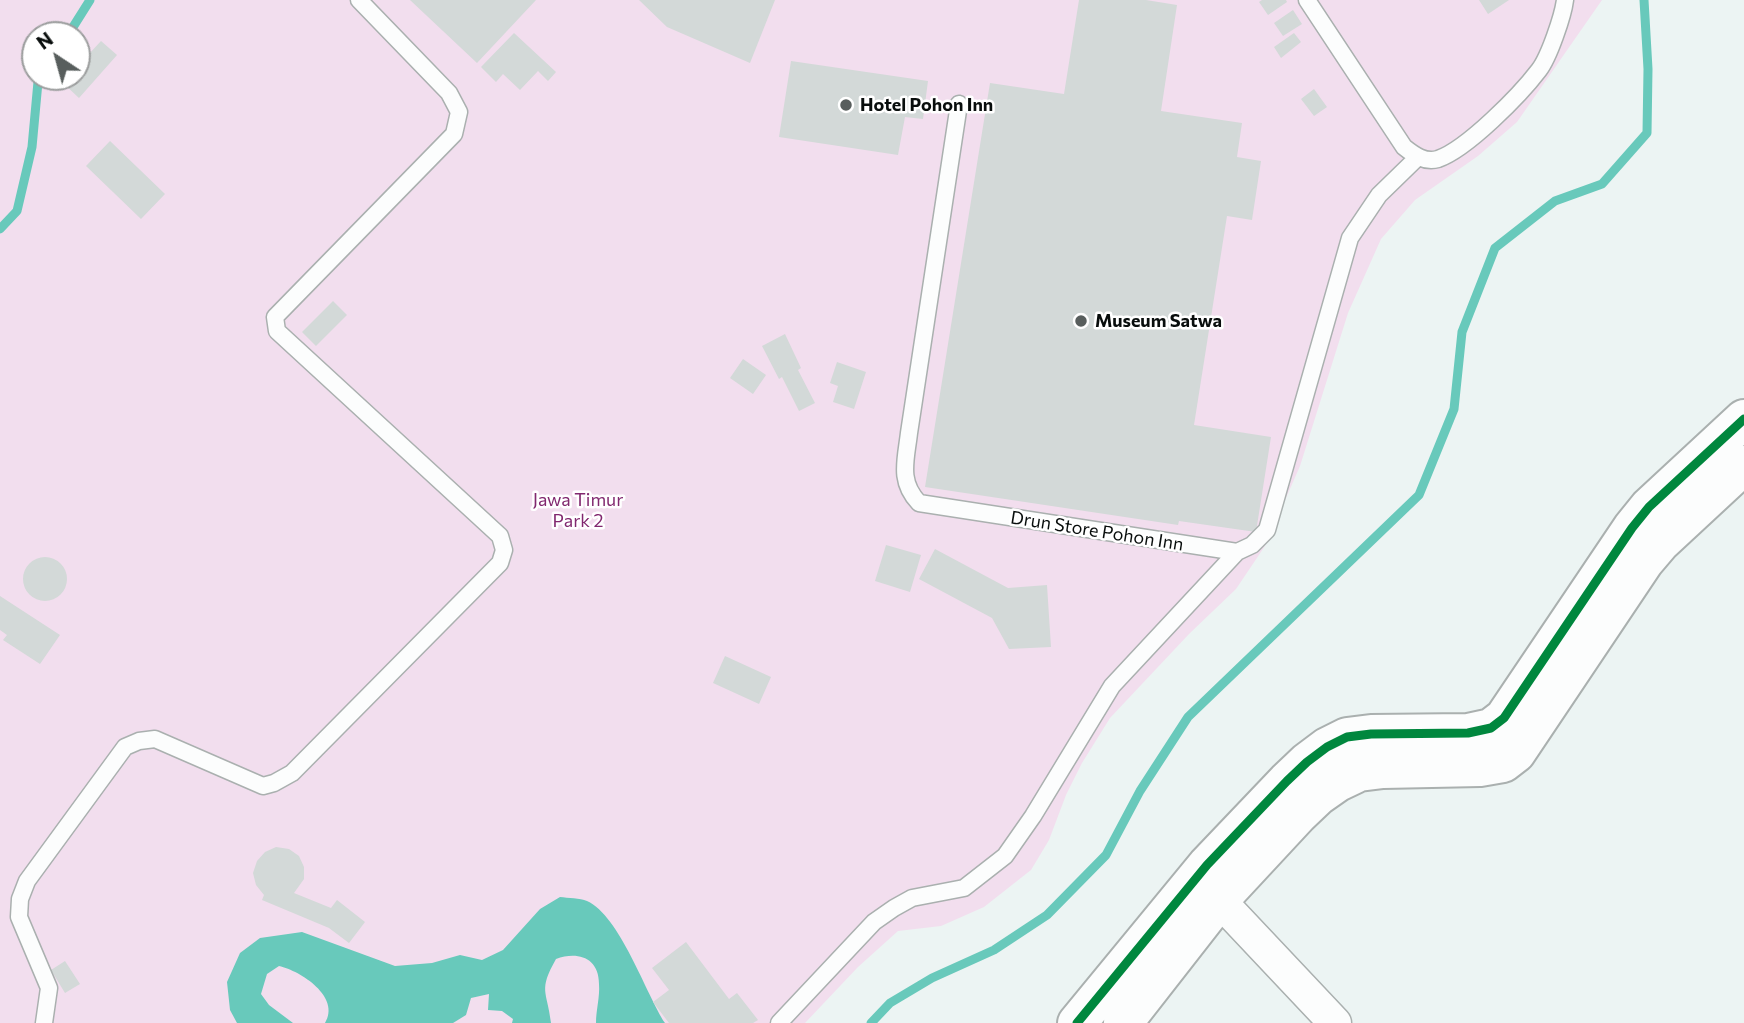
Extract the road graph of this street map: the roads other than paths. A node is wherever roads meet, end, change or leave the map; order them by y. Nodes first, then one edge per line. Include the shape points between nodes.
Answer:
1 (359, 0) edge
2 (1307, 0) edge
3 (1565, 0) edge
4 (959, 104) dead end
5 (1417, 158) junction
6 (1744, 419) edge
7 (1744, 465) edge
8 (1646, 535) junction
9 (1237, 552) junction
10 (1219, 900) junction
11 (44, 1023) edge
12 (779, 1023) edge
13 (1077, 1023) edge
14 (1123, 1023) edge
15 (1335, 1023) edge

1 - 11 lane via 449,93 458,112 454,134 275,317 274,324 500,536 505,550 500,563 292,773 274,783 263,786 156,739 125,747 27,881 20,899 19,917 49,988
2 - 5 lane via 1404,148
3 - 5 lane via 1540,69 1464,145 1436,160
4 - 9 lane, Drun Store Pohon Inn via 909,433 904,478 908,492 919,503
5 - 9 lane via 1379,195 1350,238 1267,530
6 - 8 street via 1649,507
7 - 8 street
8 - 10 street via 1643,562 1516,753 1503,763 1480,767 1383,769 1359,772 1338,782 1298,815
8 - 13 street via 1504,718 1491,728 1468,733 1347,737 1307,762 1207,865
9 - 12 lane via 1112,686 1005,856 964,888 912,898 874,922
10 - 14 street
10 - 15 street

